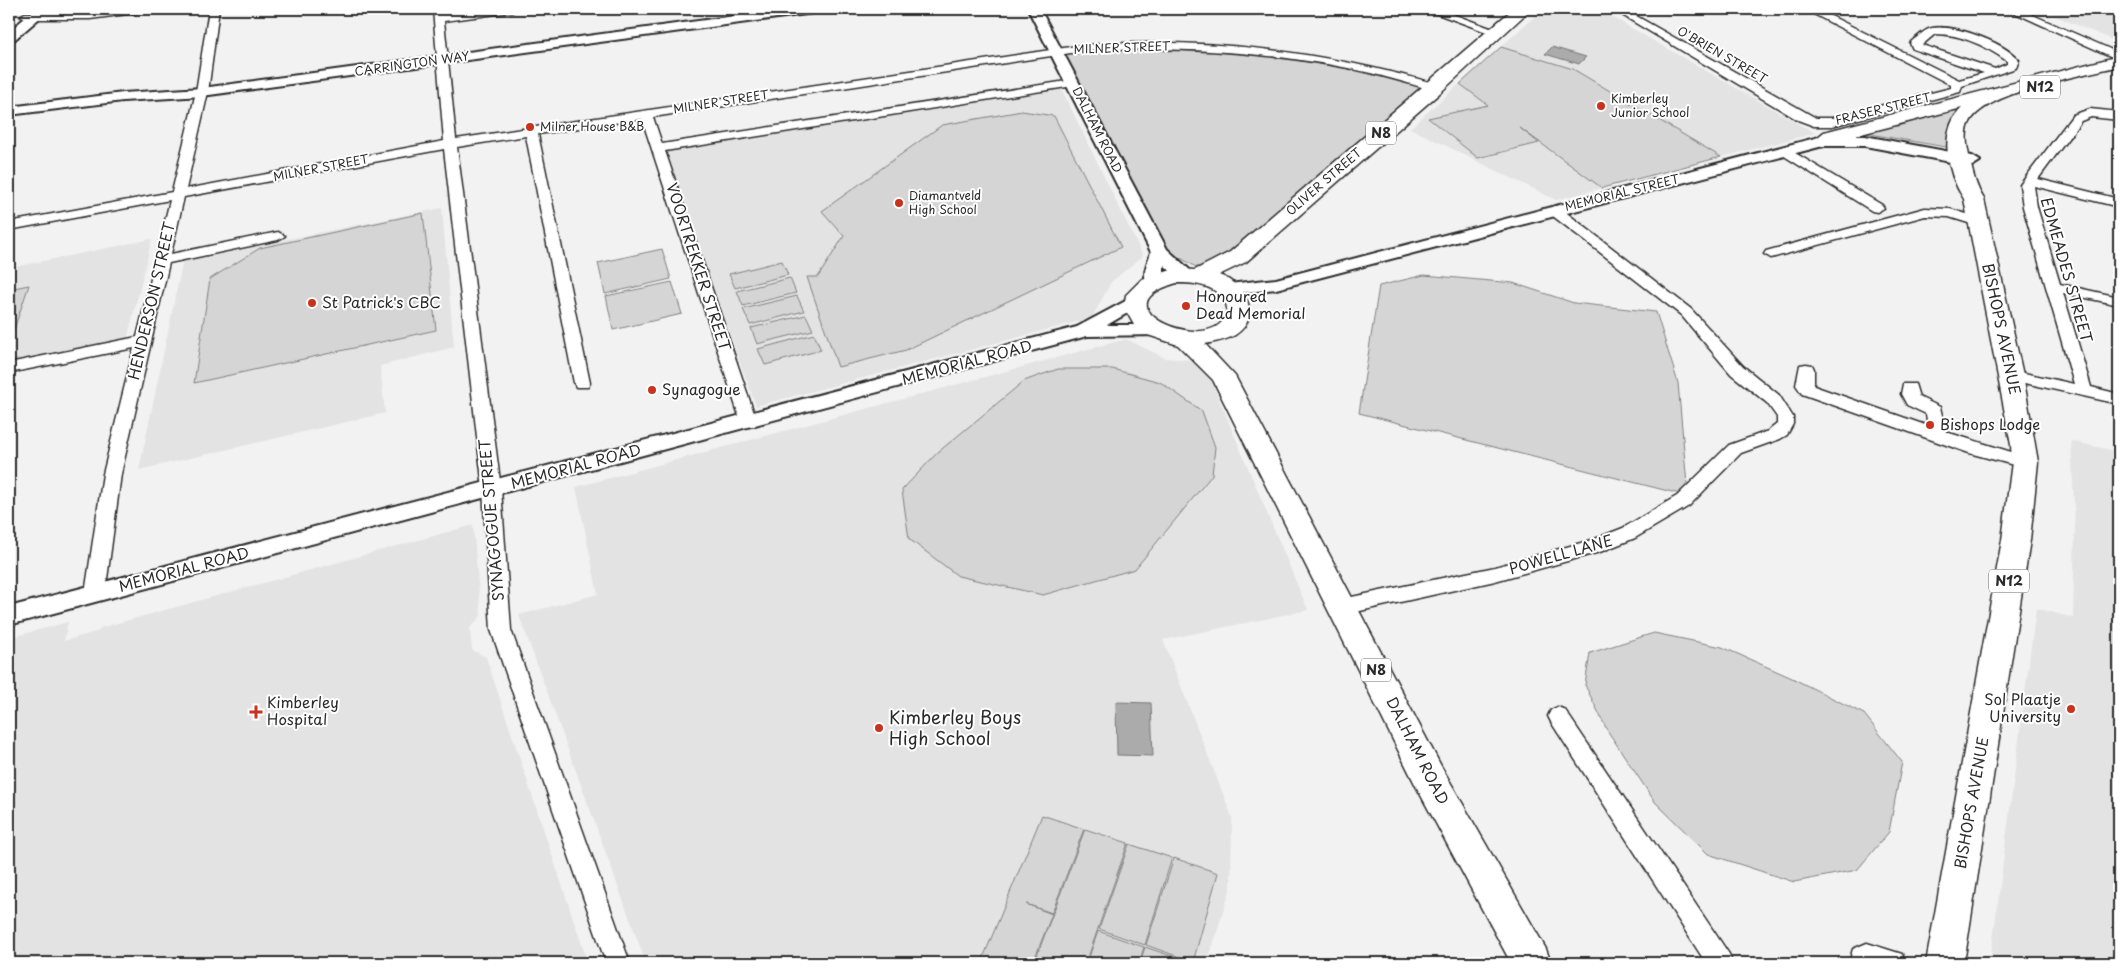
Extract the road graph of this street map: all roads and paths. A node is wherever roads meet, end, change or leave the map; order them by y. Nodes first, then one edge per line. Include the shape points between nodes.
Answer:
1 (143, 9) edge
2 (214, 9) edge
3 (512, 9) edge
4 (758, 9) edge
5 (814, 9) edge
6 (1034, 9) edge
7 (1429, 9) edge
8 (1523, 9) edge
9 (1617, 9) edge
10 (1809, 9) edge
11 (2011, 9) edge
12 (34, 12) edge
13 (439, 13) edge
14 (9, 28) edge
15 (1496, 32) junction
16 (9, 37) edge
17 (1056, 51) junction
18 (442, 56) junction
19 (2119, 57) edge
20 (2119, 61) edge
21 (2119, 66) edge
22 (1995, 73) junction
23 (1073, 83) junction
24 (202, 88) junction
25 (1436, 88) junction
26 (1954, 88) junction
27 (1995, 94) junction
28 (9, 102) edge
29 (9, 111) edge
30 (646, 113) junction
31 (2119, 116) edge
32 (1814, 122) joint
33 (532, 132) junction
34 (1823, 141) junction
35 (450, 144) junction
36 (658, 148) junction
37 (1785, 151) junction
38 (1965, 155) junction
39 (2029, 181) junction
40 (176, 195) junction
41 (2119, 203) edge
42 (1877, 208) dead end
43 (1554, 210) junction
44 (1976, 211) junction
45 (9, 226) edge
46 (278, 236) dead end
47 (1160, 252) junction
48 (1771, 254) dead end
49 (1238, 257) junction
50 (163, 260) junction
51 (1192, 276) junction
52 (1154, 281) junction
53 (2052, 287) junction
54 (1230, 294) junction
55 (2119, 300) edge
56 (1135, 301) junction
57 (1155, 331) junction
58 (1084, 332) junction
59 (1224, 332) junction
60 (1186, 339) junction
61 (143, 341) junction
62 (9, 368) edge
63 (1806, 369) dead end
64 (2011, 375) junction
65 (1223, 376) junction
66 (582, 383) dead end
67 (1909, 388) dead end
68 (2084, 392) junction
69 (2119, 399) edge
70 (750, 422) junction
71 (1938, 436) junction
72 (2025, 462) junction
73 (492, 490) junction
74 (95, 594) junction
75 (1342, 607) junction
76 (9, 616) edge
77 (1558, 716) dead end
78 (618, 963) edge
79 (1532, 963) edge
80 (1720, 963) edge
81 (1861, 963) edge
82 (1893, 963) edge
83 (1945, 963) edge

1 - 12 street via 90,16
2 - 24 street, HENDERSON STREET
3 - 13 street
4 - 18 street, CARRINGTON WAY
5 - 18 street, CARRINGTON WAY
6 - 17 street, DALHAM ROAD
7 - 15 street
8 - 15 highway, OLIVER STREET / N8
9 - 32 street, O'BRIEN STREET
10 - 26 street
11 - 19 street
12 - 14 street
12 - 16 street
13 - 18 street, SYNAGOGUE STREET
15 - 25 highway, OLIVER STREET / N8
17 - 23 street, DALHAM ROAD
17 - 25 street, MILNER STREET via 1139,44 1240,49 1352,65
17 - 30 street, MILNER STREET
18 - 24 street, CARRINGTON WAY
18 - 35 street, SYNAGOGUE STREET
20 - 27 highway, N12
21 - 38 highway, N12 via 1993,103 1975,118
22 - 22 street via 2012,66 2013,60 1989,44 1938,31 1932,31 1915,44
22 - 26 street, FRASER STREET
23 - 36 street
23 - 47 street, DALHAM ROAD
24 - 28 street, CARRINGTON WAY
24 - 29 street, CARRINGTON WAY
24 - 40 street, HENDERSON STREET
25 - 49 highway, OLIVER STREET / N8
26 - 32 street, FRASER STREET via 1832,122
27 - 34 highway via 1831,136
27 - 38 highway, N12 via 1976,104 1962,118 1957,135
30 - 33 street, MILNER STREET
30 - 36 street, VOORTREKKER STREET
31 - 39 street, EDMEADES STREET via 2101,113 2077,118
33 - 35 street, MILNER STREET
33 - 66 street
34 - 37 street, MEMORIAL STREET
34 - 38 street, MEMORIAL STREET via 1865,141
35 - 40 street, MILNER STREET
35 - 73 street, SYNAGOGUE STREET
36 - 70 street, VOORTREKKER STREET
37 - 42 street
37 - 43 street, MEMORIAL STREET
38 - 44 highway, N12 via 1977,188
39 - 41 street
39 - 53 street, EDMEADES STREET via 2030,207
40 - 45 street, MILNER STREET
40 - 50 street, HENDERSON STREET
43 - 54 street, MEMORIAL STREET
43 - 75 street, POWELL LANE via 1690,316 1738,370 1773,399 1783,413 1785,424 1774,435 1735,449 1683,500 1629,533 1600,545 1505,571
44 - 48 street via 1925,212
44 - 64 highway, BISHOPS AVENUE / N12
46 - 50 street
47 - 51 street, DALHAM ROAD
47 - 52 street
49 - 51 highway, OLIVER STREET / N8
49 - 54 highway, OLIVER STREET / N8
50 - 61 street, HENDERSON STREET
51 - 52 highway, N8
51 - 54 highway, N8
52 - 56 highway via 1142,290
53 - 55 street
53 - 68 street, EDMEADES STREET
54 - 59 highway, N8 via 1237,320
56 - 57 highway via 1137,314
56 - 58 street, MEMORIAL ROAD
57 - 58 street
57 - 60 highway
58 - 70 street, MEMORIAL ROAD
59 - 60 highway
59 - 65 highway, DALHAM ROAD / N8
60 - 65 highway, DALHAM ROAD / N8
61 - 62 street
61 - 74 street, HENDERSON STREET via 112,474
63 - 71 street via 1804,385 1808,390
64 - 68 street
64 - 72 highway, BISHOPS AVENUE / N12
65 - 75 highway, DALHAM ROAD / N8
67 - 71 street via 1912,401 1934,411
68 - 69 street
70 - 73 street, MEMORIAL ROAD
71 - 72 street
72 - 83 highway, BISHOPS AVENUE / N12 via 2016,540
73 - 74 street, MEMORIAL ROAD
73 - 78 street, SYNAGOGUE STREET via 501,630
74 - 76 street, MEMORIAL ROAD
75 - 79 highway, DALHAM ROAD / N8 via 1429,777
77 - 80 street
81 - 82 street via 1867,955

